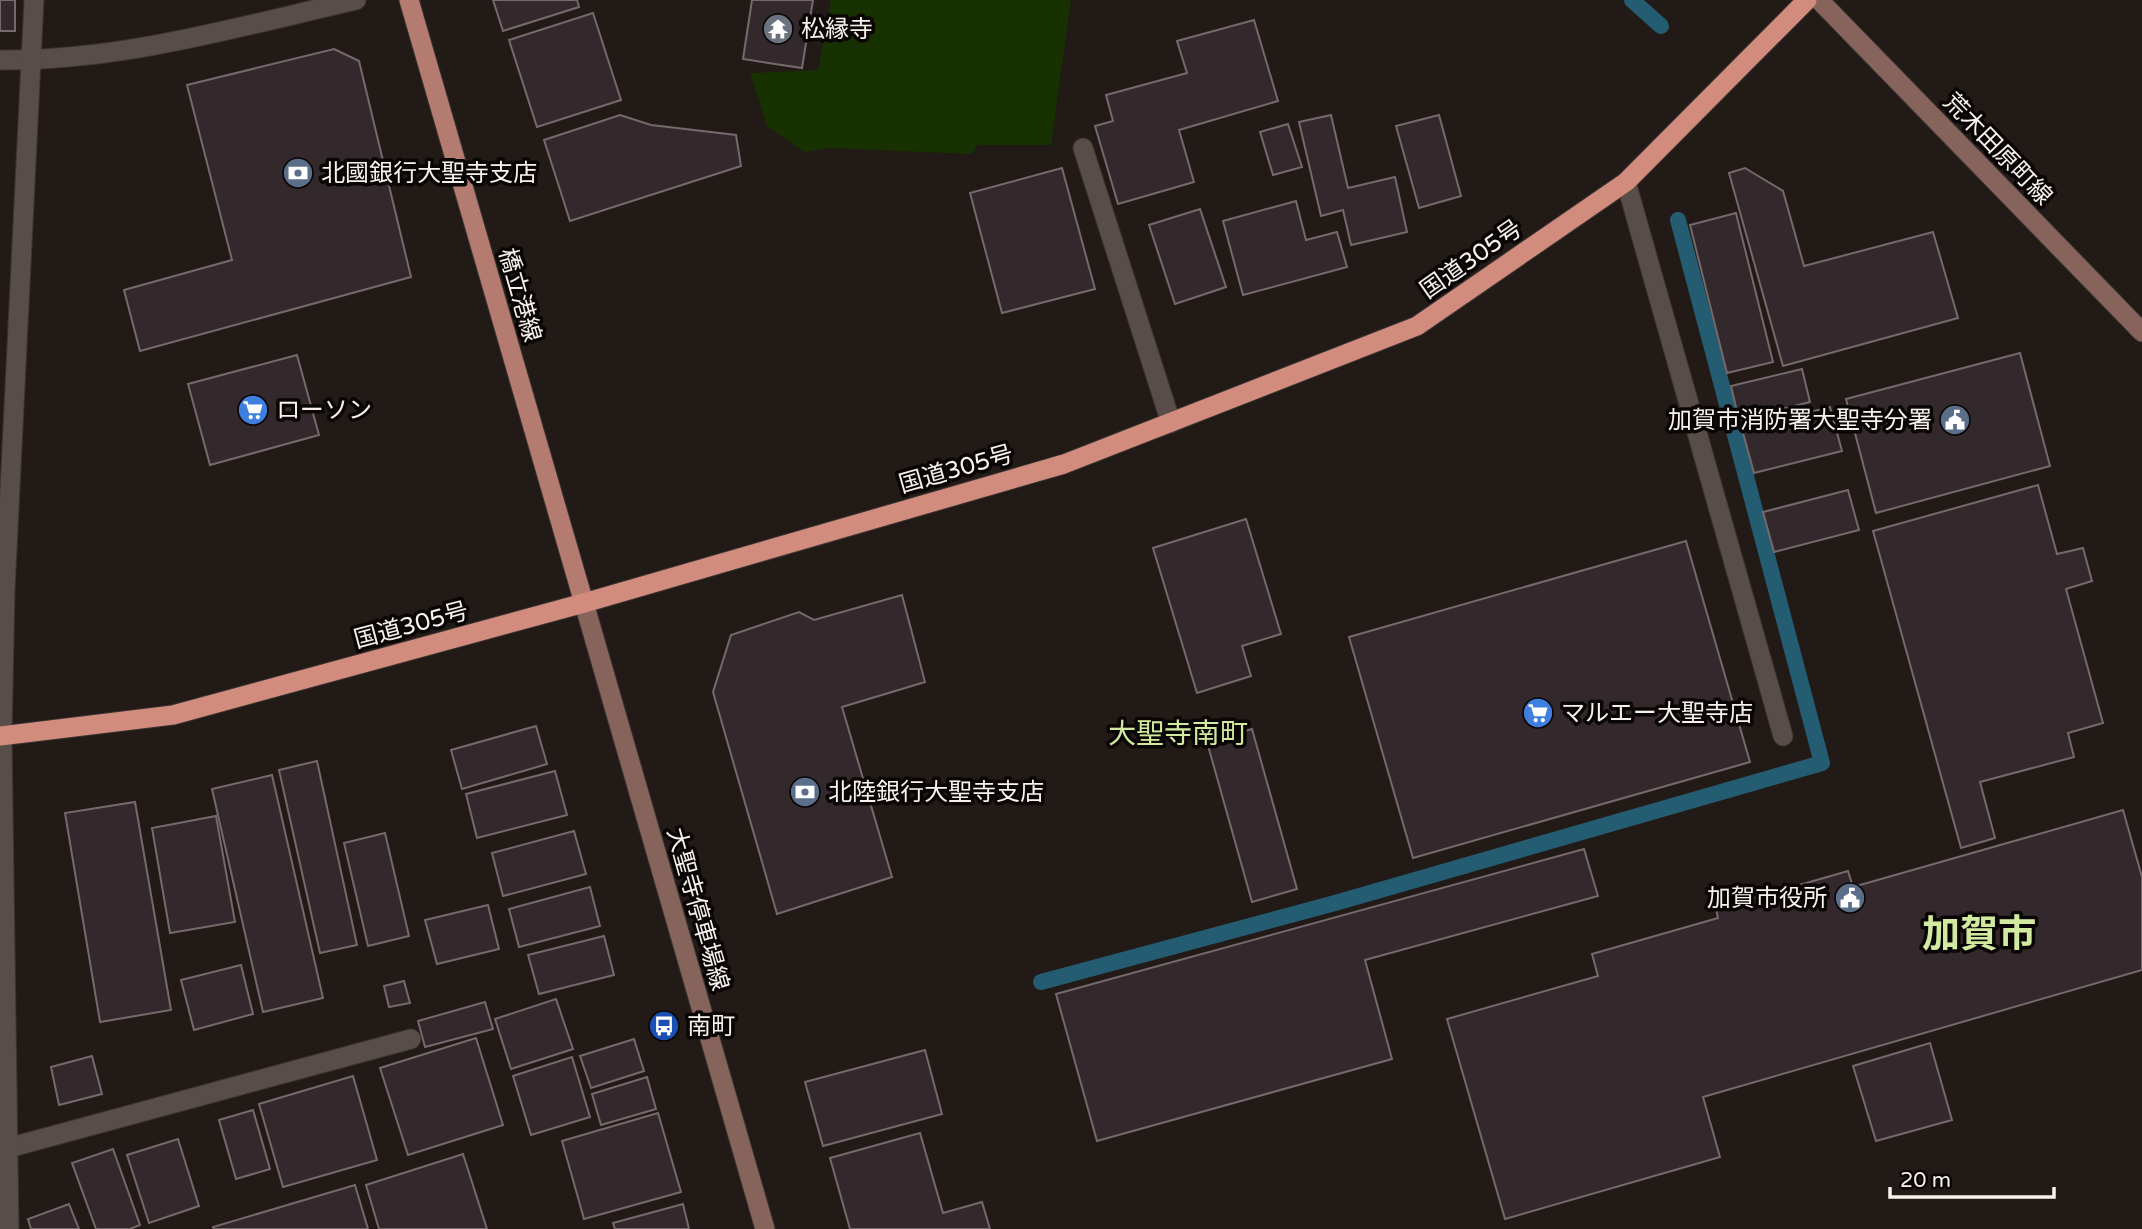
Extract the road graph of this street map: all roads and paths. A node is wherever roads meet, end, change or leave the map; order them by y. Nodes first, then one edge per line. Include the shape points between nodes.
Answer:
1 (34, 0) edge
2 (356, 0) edge
3 (409, 0) edge
4 (1807, 0) edge
5 (1819, 0) edge
6 (0, 60) edge
7 (32, 61) junction
8 (1083, 148) dead end
9 (1626, 182) junction
10 (2142, 332) edge
11 (1171, 423) junction
12 (584, 603) junction
13 (1, 736) edge
14 (1783, 736) dead end
15 (411, 1039) dead end
16 (8, 1148) junction
17 (9, 1229) edge
18 (765, 1229) edge

1 - 7 street
2 - 7 street via 141,50
3 - 12 main road, 橋立港線
4 - 9 highway, 国道305号
5 - 10 main road, 荒木田原町線
6 - 7 street
7 - 13 street
8 - 11 street
9 - 11 highway, 国道305号 via 1417,326
9 - 14 street
11 - 12 highway, 国道305号 via 1064,464
12 - 13 highway, 国道305号 via 173,715
12 - 18 main road, 大聖寺停車場線
13 - 16 street
15 - 16 street
16 - 17 street

